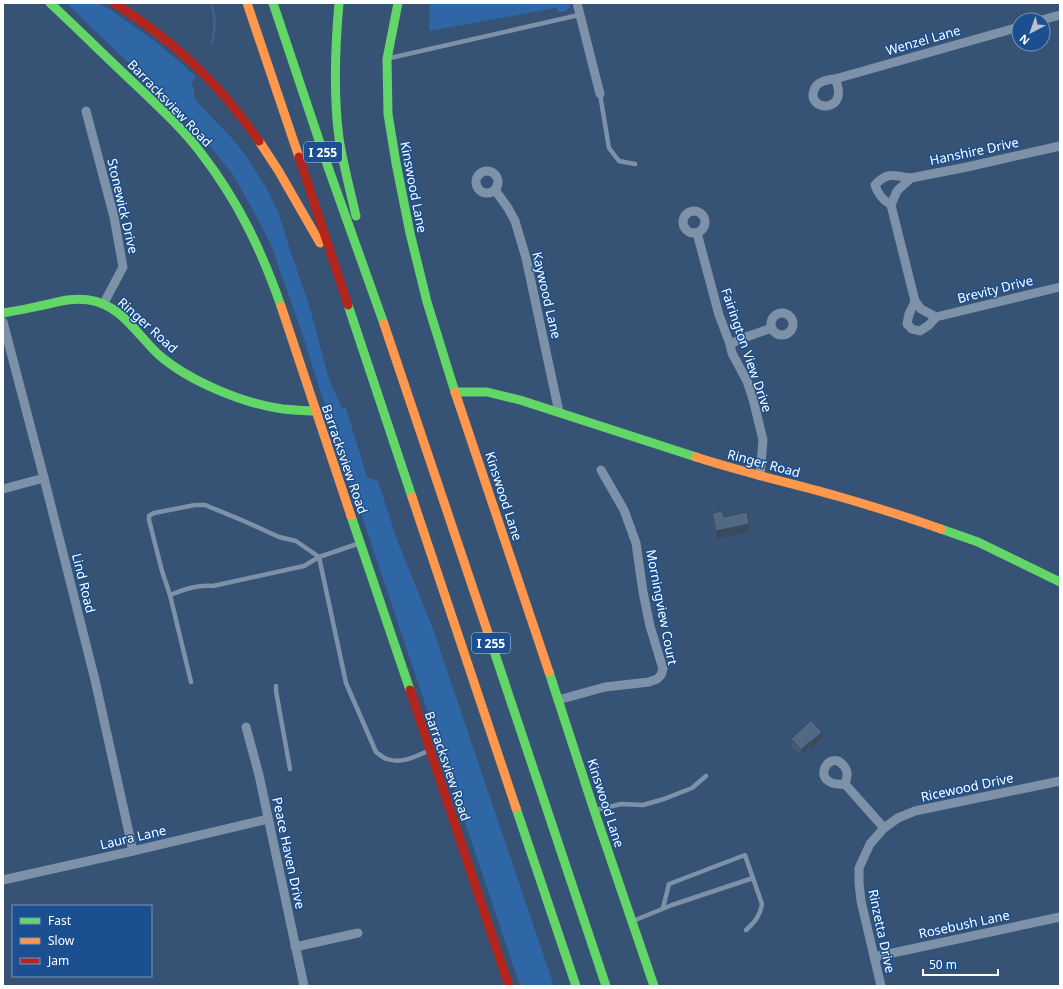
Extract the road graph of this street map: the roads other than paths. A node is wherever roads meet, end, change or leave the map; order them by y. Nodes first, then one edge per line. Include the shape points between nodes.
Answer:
1 (50, 3) edge
2 (114, 3) edge
3 (247, 3) edge
4 (273, 3) edge
5 (339, 3) edge
6 (398, 3) edge
7 (577, 3) edge
8 (579, 15) junction
9 (1011, 29) edge
10 (387, 59) junction
11 (835, 79) dead end
12 (600, 94) joint
13 (86, 111) dead end
14 (1060, 146) edge
15 (635, 164) dead end
16 (911, 178) junction
17 (495, 190) dead end
18 (891, 205) junction
19 (698, 233) dead end
20 (336, 271) junction
21 (1060, 287) edge
22 (376, 300) junction
23 (915, 302) junction
24 (104, 303) junction
25 (3, 313) edge
26 (936, 317) junction
27 (3, 322) edge
28 (772, 328) dead end
29 (730, 344) junction
30 (455, 392) junction
31 (316, 411) junction
32 (559, 412) junction
33 (601, 470) dead end
34 (760, 476) junction
35 (44, 478) junction
36 (3, 490) edge
37 (360, 543) junction
38 (319, 557) junction
39 (1060, 582) edge
40 (170, 595) junction
41 (191, 682) dead end
42 (276, 686) dead end
43 (558, 700) junction
44 (246, 727) dead end
45 (429, 750) junction
46 (290, 769) dead end
47 (706, 776) dead end
48 (1060, 781) edge
49 (845, 784) dead end
50 (594, 810) junction
51 (268, 819) junction
52 (884, 828) junction
53 (133, 851) junction
54 (753, 878) junction
55 (3, 880) edge
56 (663, 908) junction
57 (1060, 917) edge
58 (632, 921) junction
59 (746, 930) dead end
60 (358, 933) dead end
61 (295, 947) junction
62 (874, 957) junction
63 (304, 986) edge
64 (508, 986) edge
65 (576, 986) edge
66 (606, 986) edge
67 (654, 986) edge
68 (881, 986) edge

1 - 31 main road, Barracksview Road via 179,127 209,163 227,190 243,216 268,271
2 - 20 main road via 173,45 226,99 261,145
3 - 20 main road, I 255
4 - 22 main road, I 255
5 - 22 main road via 334,74 339,138
6 - 10 main road, Kinswood Lane
7 - 8 street
8 - 10 lane
8 - 12 street
9 - 11 street, Wenzel Lane
10 - 30 main road, Kinswood Lane via 388,114 410,233 427,302
12 - 15 lane via 609,148 619,161
13 - 24 street, Stonewick Drive via 114,217 123,267
14 - 16 street, Hanshire Drive
16 - 18 street via 898,191
16 - 18 street via 891,175 883,177 875,185 880,196
17 - 32 street, Kaywood Lane via 515,221
18 - 23 street
19 - 29 street, Fairington View Drive via 719,314
20 - 65 main road, I 255
21 - 26 street, Brevity Drive
22 - 66 main road, I 255
23 - 26 street via 921,309
23 - 26 street, Brevity Drive via 907,324 912,330 920,331
24 - 25 main road, Ringer Road via 87,299 66,300
24 - 31 main road, Ringer Road via 117,312 173,366 192,377 239,398 281,409
27 - 35 street, Lind Road
28 - 29 street
29 - 34 street, Fairington View Drive via 747,381 763,440
30 - 32 main road, Ringer Road via 487,392
30 - 43 main road, Kinswood Lane
31 - 37 main road, Barracksview Road
32 - 34 main road, Ringer Road
33 - 43 street, Morningview Court via 624,510 636,543 650,626 663,669 657,679 649,682 605,687
34 - 39 main road, Ringer Road via 880,509 953,533 978,542
35 - 36 street
35 - 53 street, Lind Road via 95,680
37 - 38 lane
37 - 45 main road, Barracksview Road
38 - 40 lane via 304,566 213,586 193,586
38 - 40 lane via 296,541 279,537 205,505 154,513 149,516 149,520
38 - 45 lane via 346,683 376,752 386,759 396,761 410,759
40 - 41 lane
42 - 46 lane
43 - 50 main road, Kinswood Lane
44 - 51 street, Peace Haven Drive
45 - 64 main road, Barracksview Road
47 - 50 lane via 692,788 664,799
48 - 52 street, Ricewood Drive via 915,811 898,818
49 - 52 street
50 - 58 main road, Kinswood Lane
51 - 53 street, Laura Lane
51 - 61 street, Peace Haven Drive
52 - 62 street, Rinzetta Drive via 870,844 859,868 861,901
53 - 55 street, Laura Lane
54 - 56 lane
54 - 56 lane via 745,855 669,884
54 - 59 lane via 762,904 761,911
56 - 58 lane
57 - 62 street, Rosebush Lane
58 - 67 main road, Kinswood Lane
60 - 61 street
61 - 63 street, Peace Haven Drive
62 - 68 street, Rinzetta Drive

